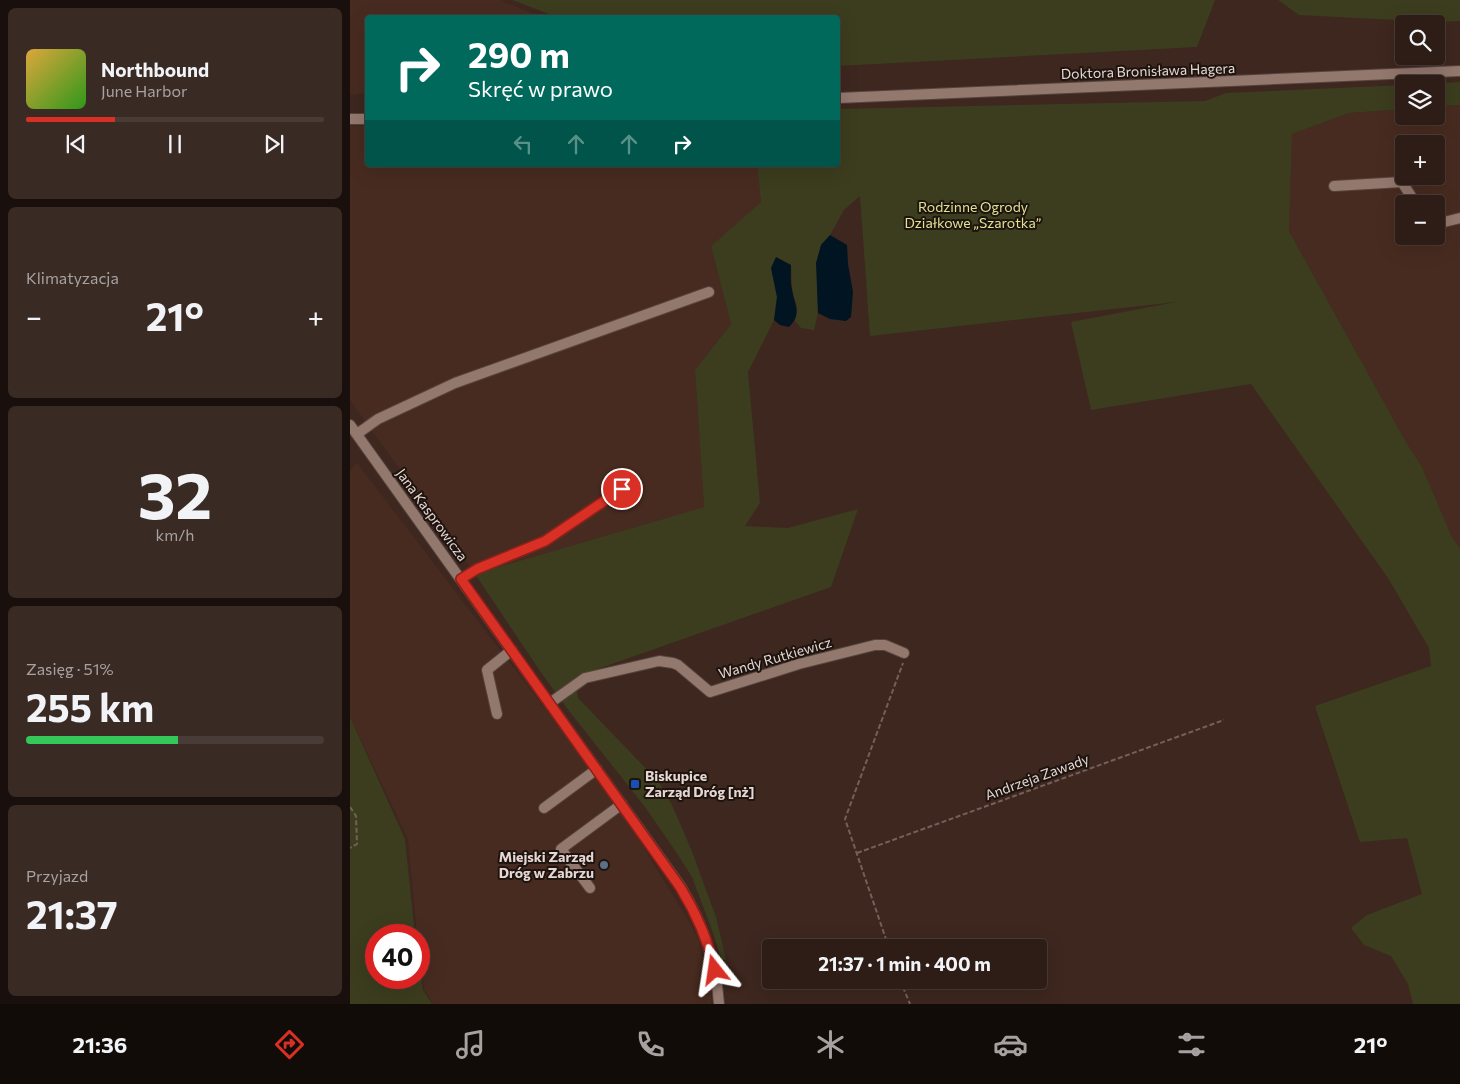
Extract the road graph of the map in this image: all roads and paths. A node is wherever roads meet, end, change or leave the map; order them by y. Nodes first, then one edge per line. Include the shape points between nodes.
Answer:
1 (1460, 71) edge
2 (840, 98) edge
3 (365, 118) edge
4 (350, 119) edge
5 (1334, 186) dead end
6 (1410, 195) edge
7 (1460, 218) edge
8 (1445, 222) edge
9 (709, 292) dead end
10 (350, 425) edge
11 (357, 434) junction
12 (622, 489) dead end
13 (461, 579) junction
14 (512, 650) junction
15 (904, 653) joint
16 (550, 703) junction
17 (497, 714) dead end
18 (1224, 720) dead end
19 (597, 769) junction
20 (622, 804) junction
21 (350, 807) edge
22 (544, 808) dead end
23 (350, 848) edge
24 (857, 852) junction
25 (590, 888) dead end
26 (886, 939) edge
27 (904, 989) edge
28 (719, 1004) edge
29 (910, 1004) edge

1 - 2 street, Doktora Bronisława Hagera
3 - 4 street
5 - 6 street via 1402,182
7 - 8 street
9 - 11 street via 455,383 378,419
10 - 11 street, Jana Kasprowicza
11 - 13 street, Jana Kasprowicza
12 - 13 street via 545,541 477,569
13 - 14 street, Jana Kasprowicza
14 - 16 street, Jana Kasprowicza
14 - 17 street via 488,670
15 - 16 street, Wandy Rutkiewicz via 885,645 875,645 799,664 710,692 678,665 659,661 585,678
15 - 24 path via 846,819
16 - 19 street, Jana Kasprowicza
18 - 24 path, Andrzeja Zawady
19 - 20 street, Jana Kasprowicza
19 - 22 street
20 - 25 street via 561,849
20 - 28 street, Jana Kasprowicza via 696,913 713,959
21 - 23 path via 356,816 357,844
24 - 26 path
27 - 29 path

